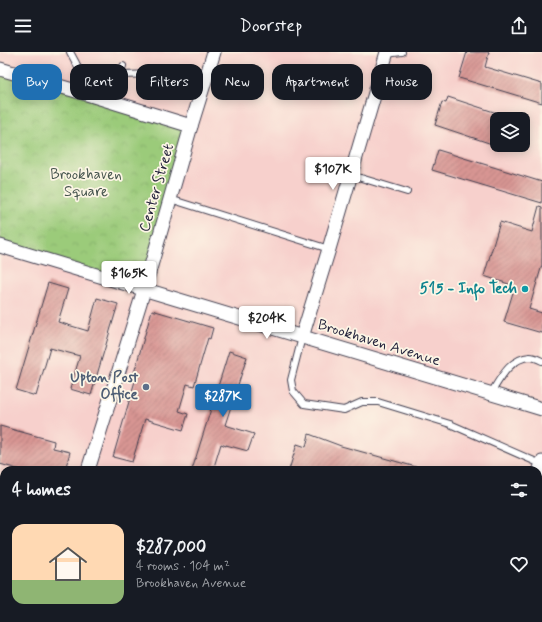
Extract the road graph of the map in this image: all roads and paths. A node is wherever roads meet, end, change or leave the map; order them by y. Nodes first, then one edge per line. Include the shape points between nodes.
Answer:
1 (70, 52) edge
2 (214, 52) edge
3 (402, 52) edge
4 (387, 53) edge
5 (76, 64) edge
6 (0, 69) edge
7 (70, 89) edge
8 (104, 100) edge
9 (110, 102) joint
10 (191, 126) junction
11 (351, 176) junction
12 (407, 192) dead end
13 (170, 199) junction
14 (0, 246) edge
15 (330, 249) junction
16 (144, 290) junction
17 (302, 337) junction
18 (542, 361) edge
19 (491, 394) junction
20 (542, 409) edge
21 (89, 466) edge
22 (538, 466) edge

1 - 5 lane
2 - 10 street, Center Street
3 - 4 lane
4 - 11 street
6 - 7 street
8 - 9 street
9 - 10 street
10 - 13 street, Center Street
11 - 12 lane
11 - 15 street
13 - 15 lane
13 - 16 street, Center Street
14 - 16 street, Brookhaven Avenue
15 - 17 street
16 - 17 street, Brookhaven Avenue
16 - 21 street, Center Street
17 - 19 street, Brookhaven Avenue
17 - 22 lane via 291,380 293,391 304,404 344,410 362,402 378,402 450,424
18 - 19 lane via 531,357 519,359 504,372
19 - 20 street, Brookhaven Avenue

